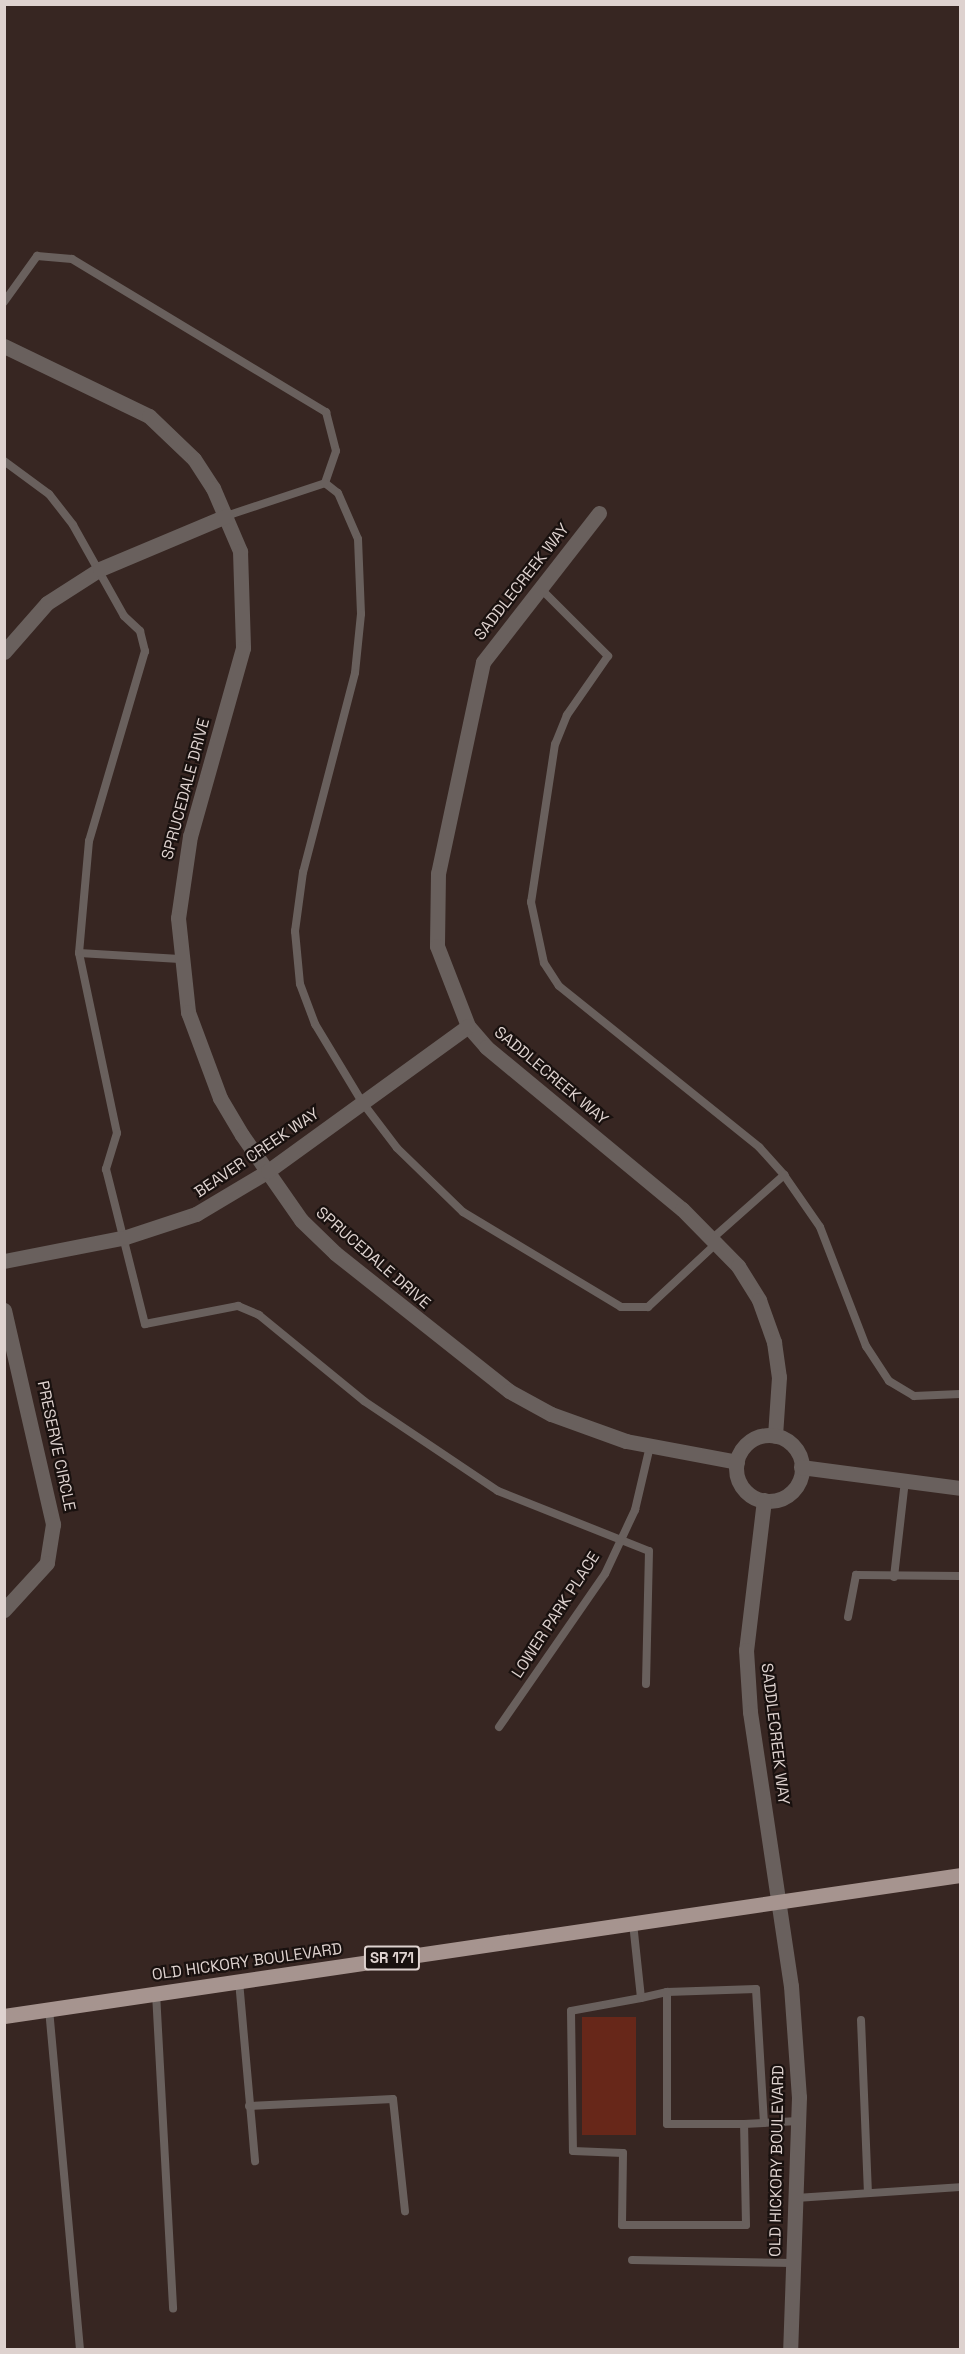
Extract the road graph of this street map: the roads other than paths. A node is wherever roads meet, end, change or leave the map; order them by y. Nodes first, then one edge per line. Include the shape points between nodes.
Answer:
1 (4, 302) edge
2 (4, 346) edge
3 (4, 461) edge
4 (325, 483) junction
5 (599, 513) dead end
6 (226, 516) junction
7 (100, 569) junction
8 (541, 589) junction
9 (4, 652) edge
10 (79, 953) junction
11 (180, 958) junction
12 (468, 1026) junction
13 (362, 1102) junction
14 (268, 1171) junction
15 (784, 1175) junction
16 (126, 1237) junction
17 (716, 1240) junction
18 (4, 1261) edge
19 (4, 1310) edge
20 (960, 1394) edge
21 (775, 1436) junction
22 (650, 1446) junction
23 (736, 1461) junction
24 (801, 1467) junction
25 (905, 1481) junction
26 (960, 1488) edge
27 (764, 1500) junction
28 (619, 1543) junction
29 (960, 1576) edge
30 (894, 1577) junction
31 (4, 1610) edge
32 (848, 1617) dead end
33 (646, 1684) dead end
34 (499, 1727) dead end
35 (960, 1875) edge
36 (780, 1902) junction
37 (633, 1923) junction
38 (239, 1981) junction
39 (667, 1992) junction
40 (156, 1993) junction
41 (642, 1998) junction
42 (49, 2009) junction
43 (4, 2016) edge
44 (861, 2020) dead end
45 (249, 2106) junction
46 (798, 2121) junction
47 (764, 2123) junction
48 (744, 2124) junction
49 (255, 2161) dead end
50 (960, 2187) edge
51 (868, 2193) junction
52 (796, 2198) junction
53 (405, 2211) dead end
54 (632, 2260) dead end
55 (793, 2263) junction
56 (173, 2309) dead end
57 (80, 2349) edge
58 (790, 2349) edge

1 - 4 lane via 37,256 72,259 327,412 336,451
2 - 6 street, SPRUCEDALE DRIVE via 149,416 194,459
3 - 7 lane via 49,494
4 - 6 lane
4 - 13 lane via 338,493 358,539 361,614 355,673 303,872 295,931 300,984 315,1024
5 - 8 street, SADDLECREEK WAY
6 - 7 street
6 - 11 street, SPRUCEDALE DRIVE via 244,584 243,648 190,836 180,899
7 - 9 street via 47,603
7 - 10 lane via 124,616 140,631 145,651 89,841
8 - 12 street, SADDLECREEK WAY via 483,662 438,873 437,946
8 - 15 lane via 608,656 567,715 555,744 531,902 544,963 559,986 759,1147
10 - 11 lane
10 - 16 lane via 117,1133 106,1169
11 - 14 street, SPRUCEDALE DRIVE via 201,1054 220,1098
12 - 13 street, BEAVER CREEK WAY
12 - 17 street, SADDLECREEK WAY
13 - 14 street, BEAVER CREEK WAY
13 - 17 lane via 397,1148 462,1212 621,1307 648,1307
14 - 16 street, BEAVER CREEK WAY via 196,1214
14 - 22 street, SPRUCEDALE DRIVE via 301,1220 335,1253 461,1357 551,1414
15 - 17 lane
15 - 20 lane via 820,1227 866,1346 889,1381 914,1396
16 - 18 street, BEAVER CREEK WAY
16 - 28 lane via 145,1324 238,1306 259,1315 364,1401 498,1491
17 - 21 street, SADDLECREEK WAY via 759,1300 774,1342 779,1377
19 - 31 street, PRESERVE CIRCLE via 53,1524 47,1563
21 - 23 street via 748,1442
21 - 24 street via 796,1449
22 - 23 street, SPRUCEDALE DRIVE
22 - 28 lane, LOWER PARK PLACE via 635,1510
23 - 27 street via 742,1486
24 - 25 street
24 - 27 street via 793,1490
25 - 26 street
25 - 30 lane
27 - 36 street, SADDLECREEK WAY via 746,1650
28 - 33 lane via 644,1549 652,1559
28 - 34 lane, LOWER PARK PLACE via 605,1574
29 - 30 lane
30 - 32 lane via 856,1575
35 - 36 main road, OLD HICKORY BOULEVARD / SR 171
36 - 37 main road, OLD HICKORY BOULEVARD / SR 171
36 - 46 street, OLD HICKORY BOULEVARD via 791,1986
37 - 38 main road, OLD HICKORY BOULEVARD / SR 171
37 - 41 lane
38 - 40 main road, OLD HICKORY BOULEVARD / SR 171
38 - 45 lane
39 - 41 lane
39 - 47 lane via 756,1989
39 - 48 lane via 668,2124
40 - 42 main road, OLD HICKORY BOULEVARD / SR 171
40 - 56 lane
41 - 48 lane via 571,2011 573,2151 623,2153 622,2225 746,2225
42 - 43 main road, OLD HICKORY BOULEVARD / SR 171
42 - 57 lane
44 - 51 lane
45 - 49 lane
45 - 53 lane via 393,2099
46 - 47 lane
46 - 52 street, OLD HICKORY BOULEVARD
47 - 48 lane
50 - 51 lane
51 - 52 lane
52 - 55 street, OLD HICKORY BOULEVARD
54 - 55 lane
55 - 58 street, OLD HICKORY BOULEVARD

